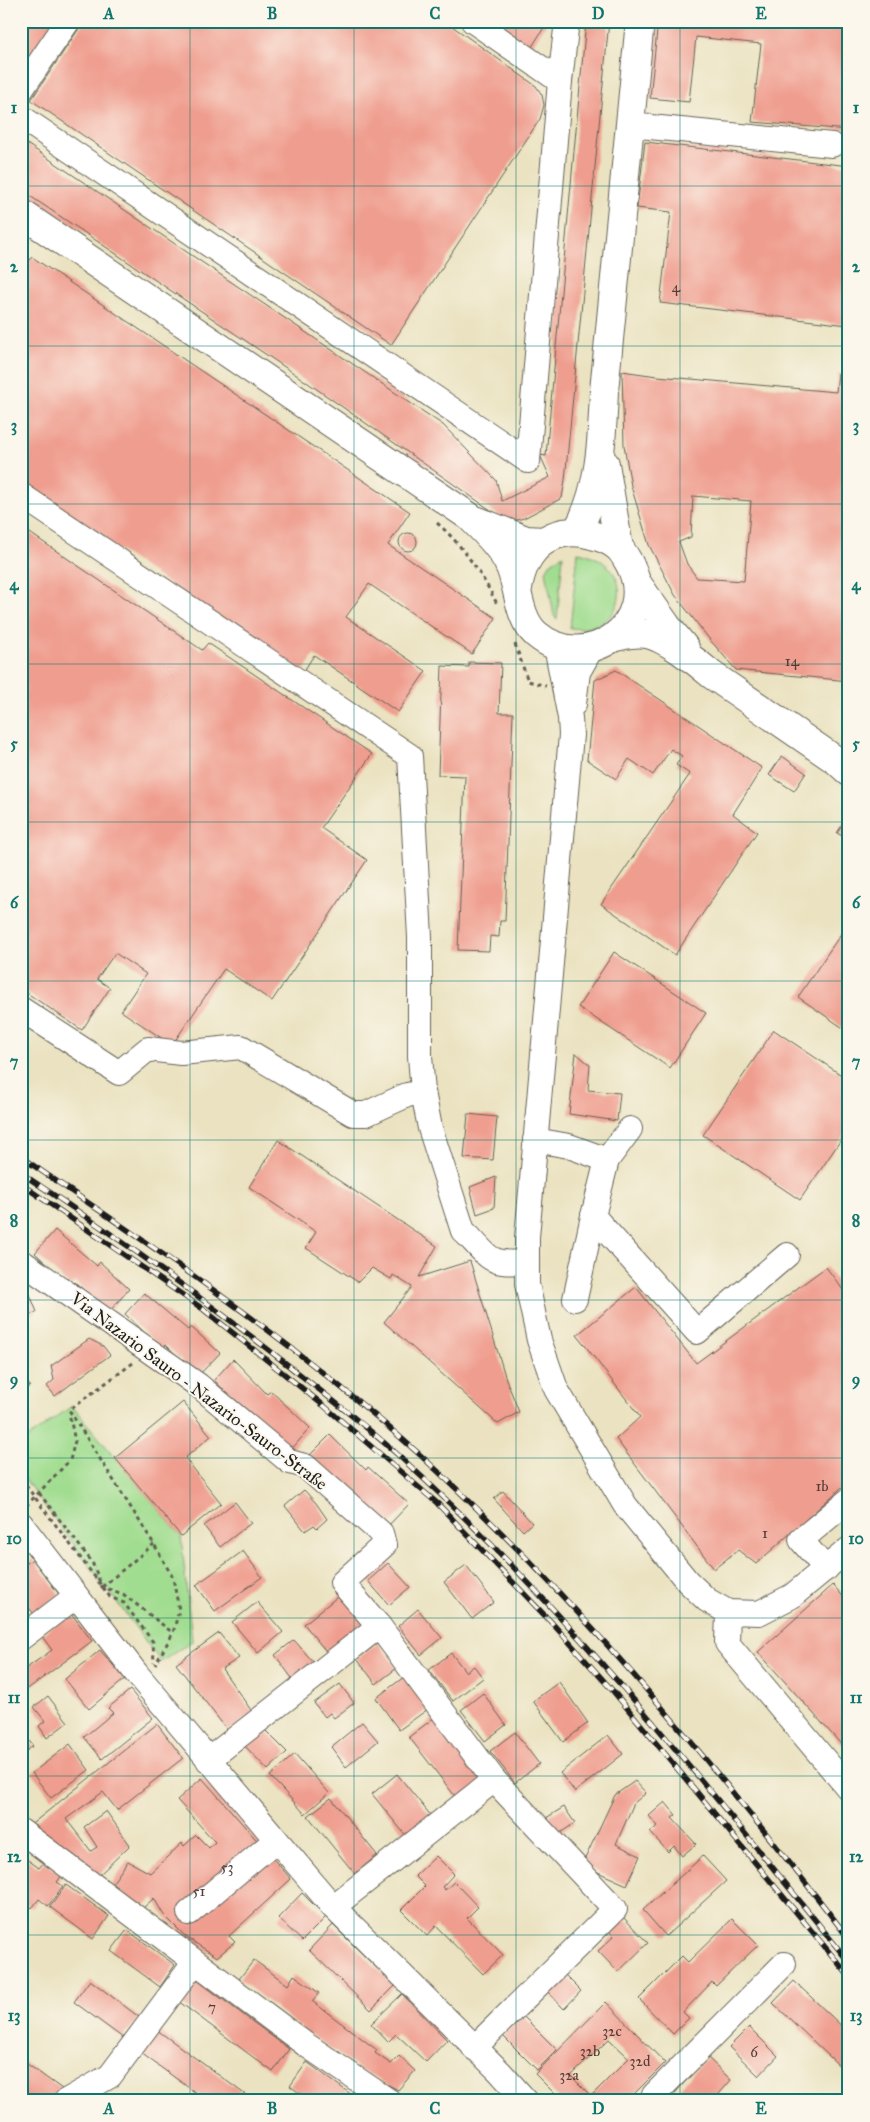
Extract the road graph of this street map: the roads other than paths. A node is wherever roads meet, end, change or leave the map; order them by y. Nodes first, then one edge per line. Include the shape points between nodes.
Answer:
1 (68, 21) edge
2 (473, 21) edge
3 (567, 21) edge
4 (640, 21) edge
5 (560, 81) junction
6 (21, 90) edge
7 (21, 117) edge
8 (630, 125) junction
9 (832, 145) dead end
10 (21, 213) edge
11 (601, 440) junction
12 (21, 495) edge
13 (470, 517) junction
14 (577, 531) junction
15 (544, 541) junction
16 (619, 548) junction
17 (637, 583) junction
18 (518, 588) junction
19 (603, 643) junction
20 (556, 646) junction
21 (693, 659) junction
22 (570, 718) junction
23 (849, 772) edge
24 (21, 1009) edge
25 (423, 1092) junction
26 (630, 1129) dead end
27 (535, 1140) junction
28 (607, 1160) junction
29 (593, 1216) junction
30 (787, 1255) dead end
31 (527, 1262) junction
32 (25, 1264) dead end
33 (575, 1299) dead end
34 (849, 1500) edge
35 (21, 1524) edge
36 (849, 1550) edge
37 (826, 1568) junction
38 (79, 1599) junction
39 (728, 1612) junction
40 (378, 1626) junction
41 (21, 1638) edge
42 (208, 1760) junction
43 (494, 1780) junction
44 (849, 1789) edge
45 (21, 1831) edge
46 (276, 1840) junction
47 (333, 1908) junction
48 (189, 1913) dead end
49 (195, 1962) junction
50 (784, 1964) dead end
51 (474, 2048) junction
52 (516, 2097) edge
53 (388, 2100) edge
54 (66, 2101) edge
55 (652, 2101) edge

1 - 6 street
2 - 5 street
3 - 5 street
4 - 8 main road
5 - 7 street via 528,461
8 - 9 street
8 - 11 main road
10 - 13 main road
11 - 14 main road via 591,499
11 - 16 main road
12 - 25 street via 410,756 420,938
13 - 15 main road via 526,540
13 - 18 main road via 500,550
14 - 15 main road
14 - 16 main road via 607,539
15 - 18 main road via 526,560
16 - 17 main road
17 - 19 main road via 631,616
17 - 21 main road
18 - 20 main road via 524,617 535,633
19 - 20 main road via 573,650
19 - 21 main road via 628,634 648,634
19 - 22 street via 578,672
20 - 22 street
21 - 23 main road
22 - 27 street
24 - 25 street via 119,1073 148,1049 181,1053 241,1048 353,1114 366,1114 407,1095
25 - 31 street via 430,1128 463,1231 495,1260
26 - 28 street
27 - 28 street via 569,1146
27 - 31 street via 526,1237
28 - 29 street
29 - 30 street via 697,1332
29 - 33 street
31 - 39 street via 527,1284 539,1340 556,1389 625,1505 688,1582 707,1600
32 - 40 street, Via Nazario Sauro - Nazario-Sauro-Straße via 151,1350 290,1462 305,1466 381,1533 384,1545 342,1583
34 - 37 street via 801,1540
35 - 38 street
36 - 37 street
37 - 39 street via 792,1596 759,1613
38 - 41 street
38 - 42 street
39 - 44 street via 727,1643
40 - 42 street
40 - 43 street, Via Nazario Sauro - Nazario-Sauro-Straße
42 - 46 street
43 - 47 street
43 - 51 street, Via Nazario Sauro - Nazario-Sauro-Straße via 615,1909
45 - 49 street
46 - 47 street
46 - 48 street
47 - 51 street
49 - 53 street via 304,2044
49 - 54 street via 110,2076
50 - 55 street via 654,2095
51 - 52 street

